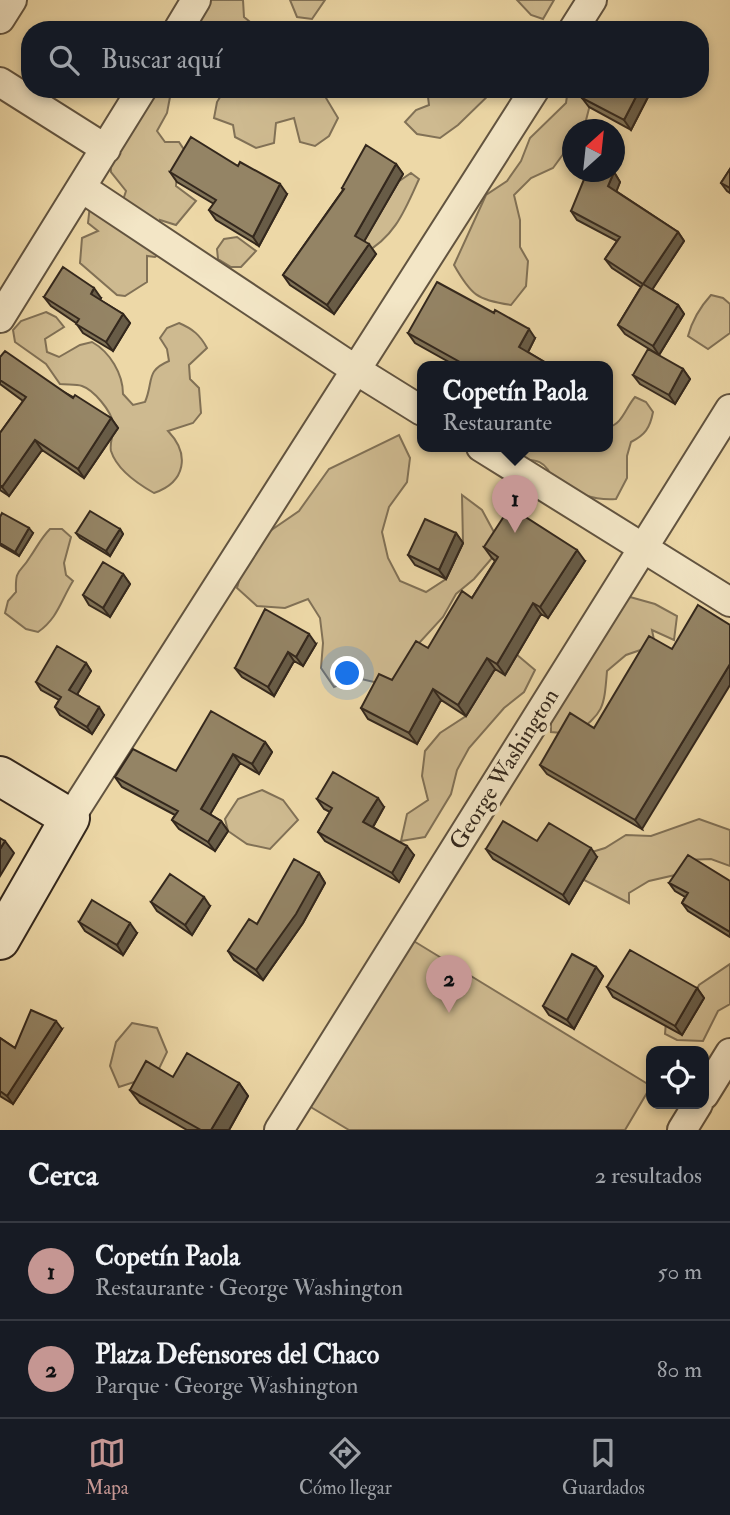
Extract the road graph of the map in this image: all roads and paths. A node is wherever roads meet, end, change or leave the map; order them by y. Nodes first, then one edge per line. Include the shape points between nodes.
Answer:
1 (12, 0) edge
2 (195, 0) edge
3 (592, 0) edge
4 (0, 19) edge
5 (183, 21) edge
6 (579, 21) edge
7 (0, 82) edge
8 (21, 95) edge
9 (25, 98) edge
10 (137, 98) edge
11 (529, 98) edge
12 (106, 149) junction
13 (82, 188) junction
14 (0, 318) edge
15 (356, 370) junction
16 (417, 408) edge
17 (730, 409) edge
18 (489, 452) edge
19 (642, 548) junction
20 (730, 602) edge
21 (0, 776) edge
22 (70, 818) junction
23 (0, 940) edge
24 (730, 1054) edge
25 (709, 1087) edge
26 (695, 1109) edge
27 (279, 1130) edge
28 (682, 1130) edge

1 - 4 street
2 - 5 street
3 - 6 street
7 - 8 street
9 - 12 street
10 - 12 street
11 - 15 street
12 - 13 street
13 - 14 street
13 - 15 street
15 - 16 street
15 - 22 street
17 - 19 street, George Washington
18 - 19 street
19 - 20 street
19 - 27 street, George Washington
21 - 22 street
22 - 23 street
24 - 25 street
26 - 28 street

